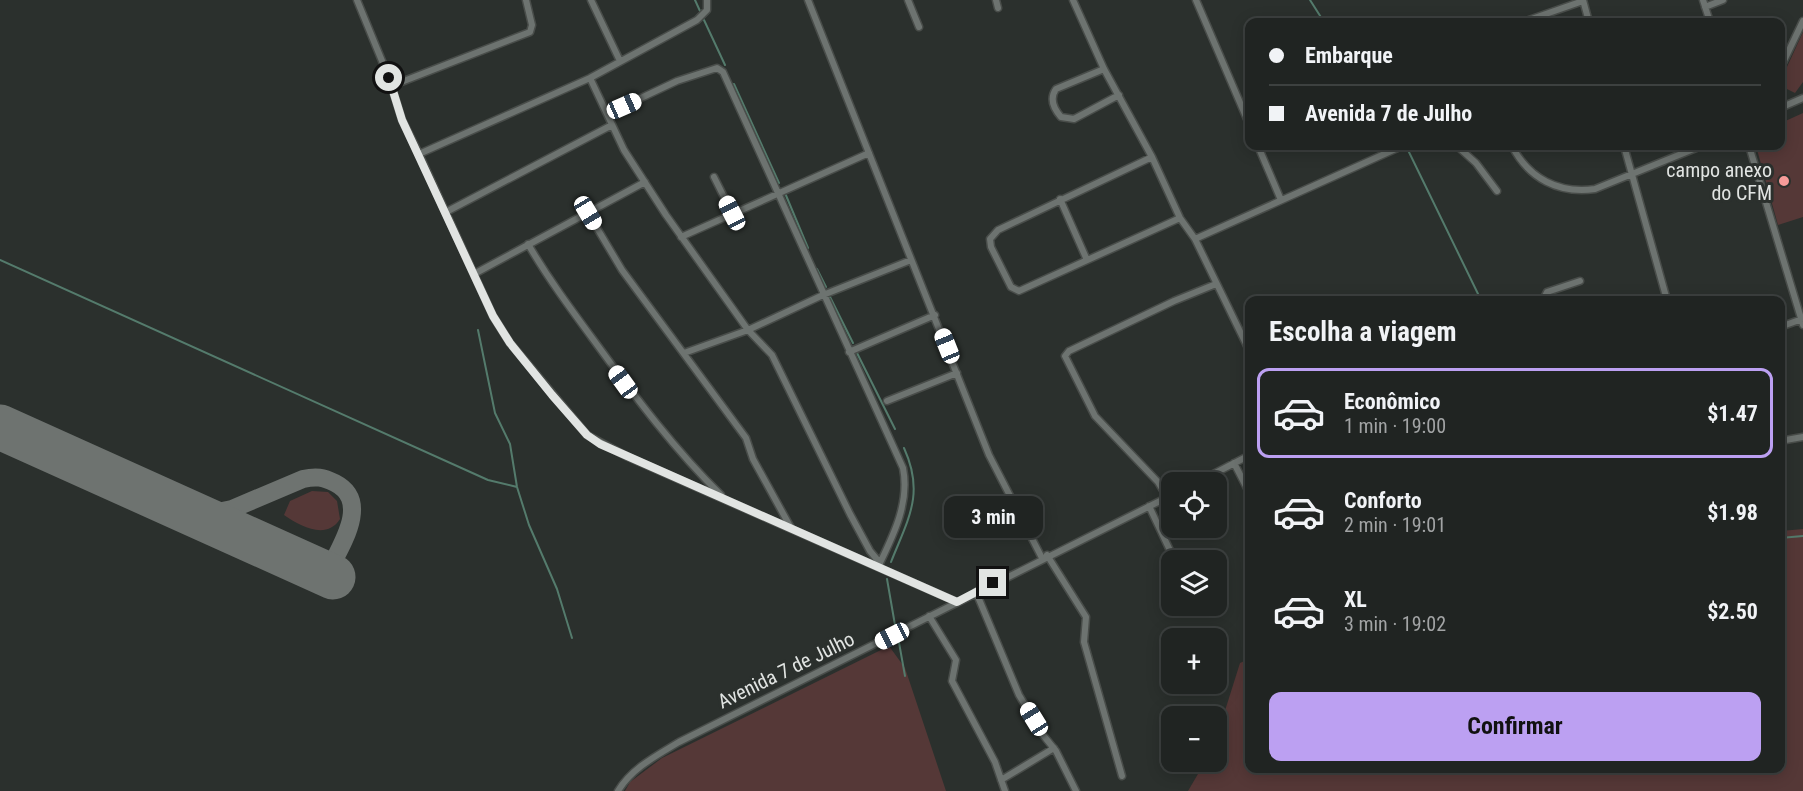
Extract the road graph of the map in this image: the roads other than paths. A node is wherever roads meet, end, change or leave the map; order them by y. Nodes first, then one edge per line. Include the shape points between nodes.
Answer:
1 (357, 0) edge
2 (526, 0) edge
3 (591, 0) edge
4 (707, 0) edge
5 (808, 0) edge
6 (908, 0) edge
7 (996, 0) edge
8 (1073, 0) edge
9 (1196, 0) edge
10 (1583, 0) edge
11 (1723, 0) edge
12 (1704, 3) edge
13 (998, 8) dead end
14 (1534, 18) edge
15 (1588, 18) edge
16 (1709, 18) edge
17 (1803, 21) edge
18 (919, 27) dead end
19 (1785, 59) edge
20 (620, 61) junction
21 (1104, 69) junction
22 (590, 78) junction
23 (391, 86) junction
24 (1119, 95) junction
25 (1803, 98) edge
26 (1785, 106) edge
27 (607, 114) junction
28 (1245, 114) edge
29 (612, 125) junction
30 (1260, 150) edge
31 (1393, 150) edge
32 (1461, 150) edge
33 (1515, 150) edge
34 (1625, 150) edge
35 (1692, 150) edge
36 (1750, 150) edge
37 (869, 153) junction
38 (419, 154) junction
39 (1152, 157) junction
40 (1632, 176) junction
41 (714, 177) dead end
42 (645, 182) junction
43 (1497, 190) dead end
44 (778, 192) junction
45 (1060, 199) junction
46 (1281, 200) junction
47 (446, 212) junction
48 (588, 213) junction
49 (732, 213) junction
50 (1180, 218) junction
51 (681, 237) junction
52 (1195, 238) junction
53 (528, 244) junction
54 (911, 260) junction
55 (1087, 260) junction
56 (474, 274) junction
57 (1580, 281) dead end
58 (1216, 285) junction
59 (823, 295) junction
60 (1545, 296) edge
61 (1666, 296) edge
62 (935, 315) junction
63 (1802, 321) edge
64 (1785, 326) edge
65 (748, 330) junction
66 (1245, 342) edge
67 (849, 352) junction
68 (684, 353) junction
69 (957, 373) junction
70 (887, 401) dead end
71 (1803, 437) edge
72 (1785, 440) edge
73 (1245, 458) edge
74 (1234, 463) junction
75 (1217, 472) edge
76 (1245, 484) edge
77 (1161, 486) edge
78 (723, 498) junction
79 (1161, 500) edge
80 (1149, 506) junction
81 (791, 528) junction
82 (1170, 550) edge
83 (1044, 557) junction
84 (879, 565) junction
85 (976, 592) junction
86 (957, 602) junction
87 (929, 616) junction
88 (1054, 748) junction
89 (1122, 776) dead end
90 (1001, 780) junction
91 (618, 791) edge
92 (1005, 791) edge
93 (1076, 791) edge

1 - 23 street
2 - 23 street via 530,32
3 - 20 street
4 - 20 street via 706,10 697,20
5 - 37 street
6 - 18 street
7 - 13 street
8 - 21 street
9 - 28 street
10 - 14 street
10 - 15 street
11 - 12 street
12 - 16 street
17 - 19 street
20 - 22 street
21 - 24 street
21 - 24 street via 1056,89 1052,99 1057,112 1061,117 1074,119
22 - 27 street
22 - 38 street
23 - 38 street
24 - 39 street
25 - 26 street
27 - 29 street
27 - 44 street via 677,81 721,69
29 - 42 street
29 - 47 street
30 - 46 street
31 - 46 street
32 - 43 street
33 - 40 street via 1529,169 1551,186 1564,189 1595,189
34 - 40 street
35 - 40 street
36 - 63 street
37 - 44 street
37 - 54 street
38 - 47 street
39 - 45 street
39 - 50 street
40 - 61 street
41 - 49 street
42 - 48 street
42 - 51 street
44 - 49 street
44 - 59 street
45 - 55 street
45 - 55 street via 993,233 991,247 1019,291
46 - 52 street
47 - 56 street
48 - 53 street
48 - 68 street via 622,270
49 - 51 street
50 - 52 street
50 - 55 street
51 - 65 street
52 - 58 street
53 - 56 street
53 - 78 street via 623,382
54 - 59 street
54 - 62 street
56 - 78 street via 510,343 587,435 638,462
57 - 60 street
58 - 66 street
58 - 77 street via 1174,301 1065,356 1095,416
59 - 65 street
59 - 67 street
62 - 67 street
62 - 69 street
63 - 64 street
65 - 68 street
65 - 84 street via 780,368 850,514
67 - 84 street via 906,482 899,518
68 - 81 street via 746,438 753,459
69 - 70 street
69 - 83 street via 989,455
71 - 72 street
73 - 74 street
74 - 75 street
74 - 76 street
78 - 81 street
79 - 80 street, Avenida 7 de Julho
80 - 82 street
80 - 83 street, Avenida 7 de Julho
81 - 84 street
83 - 85 street, Avenida 7 de Julho
83 - 89 street via 1086,617 1084,642
84 - 86 street
85 - 86 street, Avenida 7 de Julho
85 - 88 street via 1019,695
86 - 87 street, Avenida 7 de Julho
87 - 90 street via 954,654 957,663 952,681
87 - 91 street, Avenida 7 de Julho via 679,742 632,774
88 - 90 street
88 - 93 street
90 - 92 street

